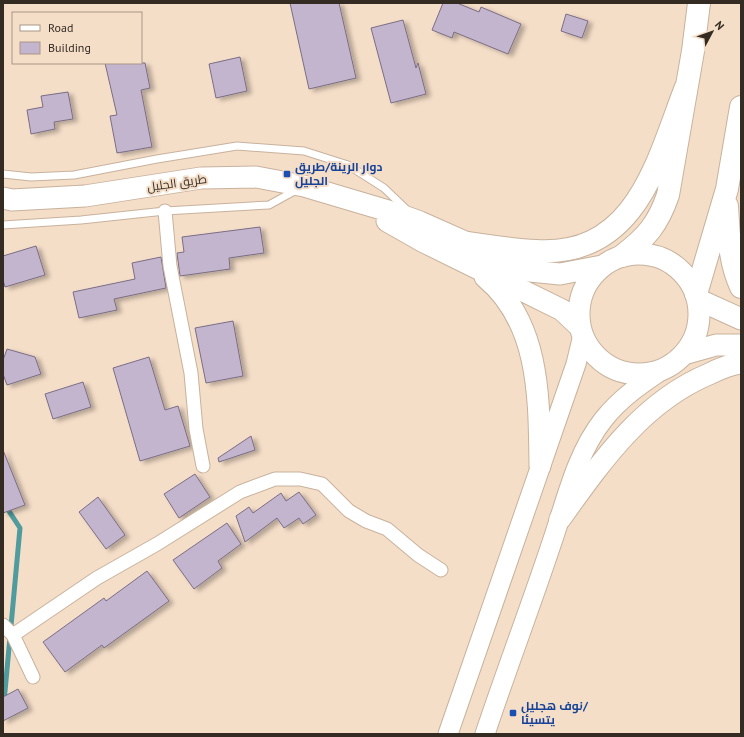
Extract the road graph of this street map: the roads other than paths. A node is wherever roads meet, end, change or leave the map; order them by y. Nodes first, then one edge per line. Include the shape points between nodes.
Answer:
1 (699, 3) edge
2 (686, 87) junction
3 (741, 107) edge
4 (3, 174) edge
5 (304, 186) junction
6 (727, 189) junction
7 (3, 198) edge
8 (348, 200) junction
9 (165, 211) junction
10 (420, 222) junction
11 (3, 225) edge
12 (467, 243) junction
13 (622, 256) junction
14 (471, 265) junction
15 (602, 266) junction
16 (741, 287) edge
17 (696, 296) junction
18 (741, 319) edge
19 (581, 331) junction
20 (741, 345) edge
21 (676, 360) junction
22 (741, 363) edge
23 (203, 466) dead end
24 (540, 466) junction
25 (560, 519) junction
26 (441, 570) dead end
27 (3, 625) edge
28 (13, 635) junction
29 (33, 677) dead end
30 (448, 734) edge
31 (485, 734) edge

1 - 2 highway
2 - 12 highway via 648,183 638,202 613,229 595,240 570,248 537,252
2 - 13 highway via 672,177 662,211 648,235
3 - 6 highway
4 - 10 lane via 31,177 74,175 237,146 304,151 348,165 384,188
5 - 7 main road, طريق الجليل via 256,177 201,178 85,196 12,200
5 - 8 main road, طريق الجليل
5 - 9 lane via 269,205
6 - 16 highway via 729,248
6 - 17 highway
8 - 10 main road
8 - 14 main road
9 - 11 lane
9 - 23 street via 170,266 191,373 196,429
10 - 12 main road
12 - 15 main road via 518,266 546,274
13 - 15 main road
13 - 17 main road via 646,254 668,261 685,275
14 - 19 main road via 562,310
14 - 24 main road via 502,294 526,334 536,383
15 - 19 main road via 584,289 579,306
17 - 18 main road
17 - 21 main road via 699,313 696,333
19 - 21 main road via 599,358 620,371 639,374 658,371
19 - 24 main road via 576,364
20 - 21 main road via 716,346
21 - 25 main road via 627,394 603,419 579,461
22 - 25 main road via 698,378 653,408 611,450
24 - 30 main road
25 - 31 main road
26 - 28 street via 387,529 349,511 322,484 300,479 275,480 240,492 97,578
27 - 28 street
28 - 29 street

